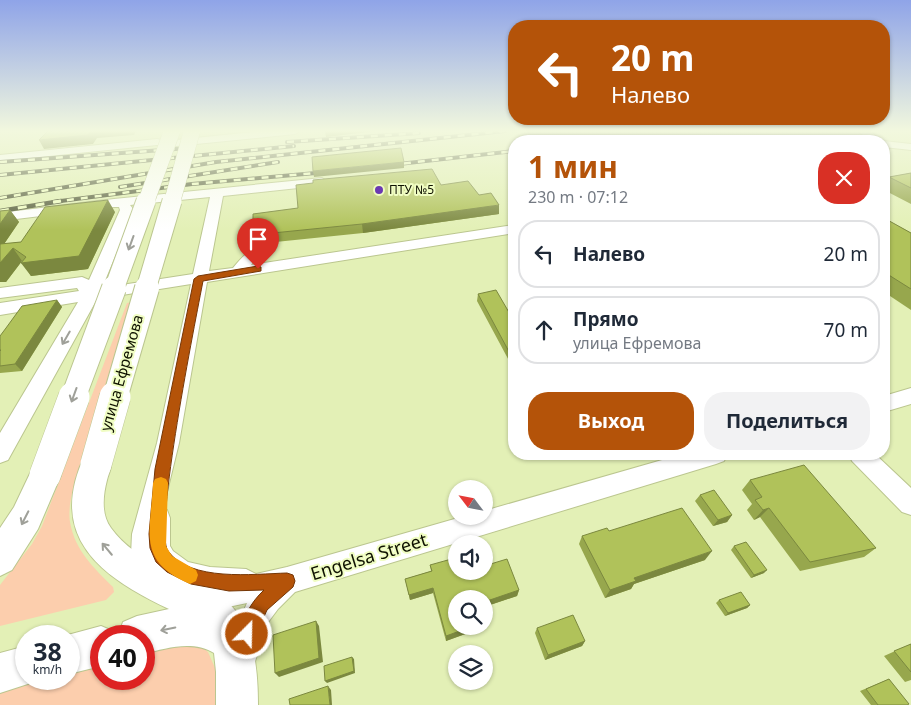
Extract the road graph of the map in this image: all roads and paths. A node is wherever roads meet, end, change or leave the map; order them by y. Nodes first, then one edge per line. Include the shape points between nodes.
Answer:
1 (152, 164) edge
2 (183, 164) edge
3 (334, 181) edge
4 (217, 193) junction
5 (114, 203) junction
6 (500, 216) edge
7 (0, 217) edge
8 (508, 225) edge
9 (508, 231) edge
10 (262, 252) dead end
11 (238, 272) junction
12 (198, 279) junction
13 (0, 293) edge
14 (90, 296) junction
15 (0, 309) edge
16 (911, 396) edge
17 (890, 402) edge
18 (0, 453) edge
19 (696, 460) edge
20 (866, 460) edge
21 (162, 469) junction
22 (911, 504) edge
23 (0, 558) edge
24 (287, 581) junction
25 (176, 593) junction
26 (155, 632) edge
27 (15, 669) edge
28 (0, 673) edge
29 (235, 673) edge

1 -> 23 main road, bridge via 45,474 26,518
25 -> 2 main road, улица Ефремова, bridge via 121,563 107,551 88,509 89,486
3 - 4 street
4 - 5 street
4 - 12 street, улица Ефремова
5 - 7 street
5 - 14 street via 123,204 126,210
6 - 8 street
9 - 11 street
10 - 11 street via 249,257
11 - 12 street
12 - 14 street
12 - 21 street, улица Ефремова
13 - 14 street via 82,282
14 - 15 street
14 -> 18 street
16 - 17 street
19 - 24 street, Engelsa Street
20 - 22 street
21 - 24 street via 157,544 166,561 181,572 204,580 229,583
21 - 25 street, улица Ефремова via 144,547 149,571
24 - 25 street, Engelsa Street
24 - 29 street via 261,604 253,618
25 - 29 main road, улица Ефремова via 218,620
29 -> 26 main road via 212,629 199,626
27 - 28 main road

